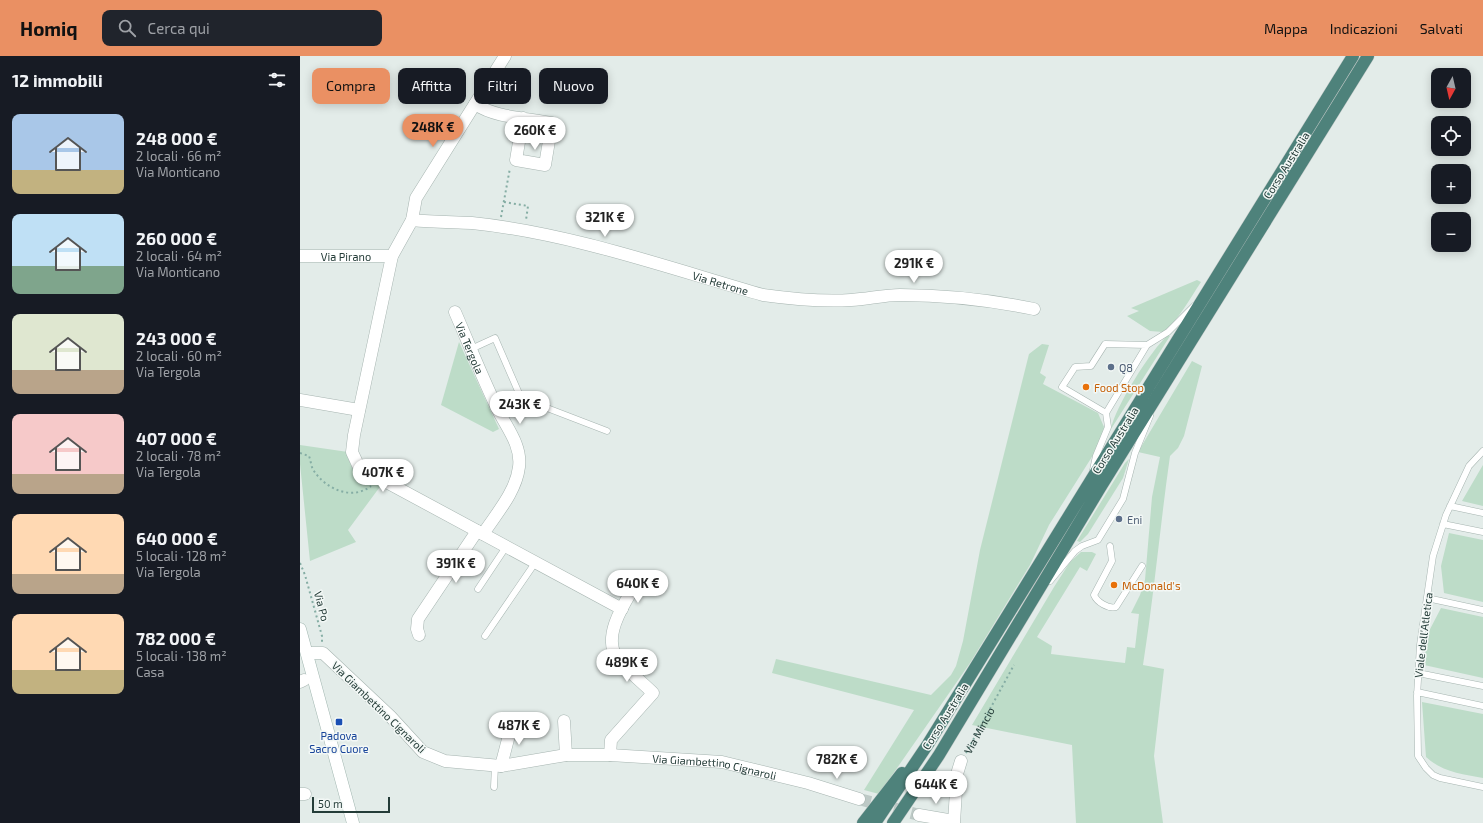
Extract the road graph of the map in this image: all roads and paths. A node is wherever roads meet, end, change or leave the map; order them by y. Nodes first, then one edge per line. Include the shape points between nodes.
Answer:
1 (505, 56) edge
2 (1353, 56) edge
3 (1368, 56) edge
4 (498, 68) edge
5 (475, 104) joint
6 (523, 118) junction
7 (516, 160) junction
8 (504, 202) junction
9 (412, 220) junction
10 (500, 223) dead end
11 (525, 226) dead end
12 (300, 256) edge
13 (392, 256) junction
14 (1206, 295) junction
15 (1034, 309) dead end
16 (455, 312) dead end
17 (1147, 346) junction
18 (471, 349) junction
19 (521, 398) junction
20 (300, 400) edge
21 (1154, 403) junction
22 (497, 408) junction
23 (359, 410) junction
24 (1106, 413) junction
25 (607, 430) dead end
26 (1483, 451) edge
27 (300, 453) edge
28 (380, 478) junction
29 (1091, 478) junction
30 (1450, 506) junction
31 (1483, 513) edge
32 (1443, 524) junction
33 (1483, 532) edge
34 (480, 533) junction
35 (1110, 546) dead end
36 (506, 547) junction
37 (300, 563) edge
38 (535, 563) junction
39 (1142, 566) dead end
40 (634, 587) dead end
41 (478, 589) dead end
42 (1036, 595) junction
43 (1427, 598) junction
44 (622, 609) junction
45 (1483, 610) edge
46 (300, 629) edge
47 (420, 635) dead end
48 (485, 636) dead end
49 (307, 653) junction
50 (323, 653) junction
51 (1014, 665) dead end
52 (1418, 673) junction
53 (1483, 686) edge
54 (1417, 692) junction
55 (1483, 706) edge
56 (513, 720) dead end
57 (564, 721) dead end
58 (928, 744) junction
59 (566, 754) junction
60 (610, 755) junction
61 (961, 761) joint
62 (498, 766) junction
63 (1483, 786) edge
64 (494, 787) dead end
65 (859, 799) tunnel mouth
66 (909, 802) junction
67 (919, 815) tunnel mouth
68 (353, 823) edge
69 (863, 823) edge
70 (875, 823) edge
71 (894, 823) edge
72 (899, 823) edge
73 (954, 823) edge

1 - 4 street
2 - 14 highway, Corso Australia
3 - 21 highway, Corso Australia
5 - 6 street via 486,111
5 - 9 street via 416,198
6 - 7 street
6 - 7 street via 552,123 545,165
7 - 8 path via 511,163
8 - 10 path
8 - 11 path via 528,206
9 - 13 street
9 - 15 street, Via Retrone via 472,224 532,233 585,245 763,295 792,299 851,300 899,295 944,297 989,300
12 - 13 street, Via Pirano
13 - 23 street
14 - 17 lane via 1168,332
14 - 29 highway, Corso Australia
16 - 18 street, Via Tergola
17 - 24 lane
17 - 24 lane via 1105,344 1091,366 1075,367 1062,387
18 - 19 lane via 496,338
18 - 22 street, Via Tergola
19 - 22 lane
19 - 25 lane
20 - 23 street
21 - 42 highway, Corso Australia
21 - 42 lane via 1123,499 1098,540 1075,551
22 - 34 street, Via Tergola via 515,442 519,454 519,467 511,491
23 - 28 street via 352,452 358,465
24 - 29 lane via 1108,427 1096,456
26 - 30 lane, Viale dell'Atletica via 1469,466
27 - 28 path via 309,456 312,469 334,490 362,492
28 - 34 street
29 - 58 highway, Corso Australia
30 - 31 lane
30 - 32 lane, Viale dell'Atletica
32 - 33 lane
32 - 43 lane, Viale dell'Atletica via 1433,556
34 - 36 street
34 - 47 street, Via Tergola via 418,619 417,629
35 - 39 lane via 1112,561 1094,595 1096,600 1112,608 1116,607
36 - 38 street
36 - 41 lane
37 - 50 path, Via Po via 322,636
38 - 44 street
38 - 48 lane
40 - 44 street
42 - 66 highway, Corso Australia
43 - 45 lane
43 - 52 lane, Viale dell'Atletica
44 - 60 street via 613,634 613,648 616,656 653,693 611,740
46 - 49 street
49 - 50 street, Via Giambettino Cignaroli
49 - 68 street
50 - 62 street, Via Giambettino Cignaroli via 390,716 423,752 445,761
51 - 61 path, Via Mincio
52 - 53 lane
52 - 54 lane, Viale dell'Atletica
54 - 55 lane
54 - 63 lane, Viale dell'Atletica via 1418,756 1426,768 1440,778
56 - 62 street
57 - 59 street
58 - 69 highway
58 - 70 highway, Corso Australia
59 - 60 street, Via Giambettino Cignaroli
59 - 62 street, Via Giambettino Cignaroli
60 - 65 street, Via Giambettino Cignaroli via 722,762 808,783
61 - 73 street, Via Mincio via 957,774
62 - 64 lane
66 - 71 highway, Corso Australia
66 - 72 highway
67 - 73 street

